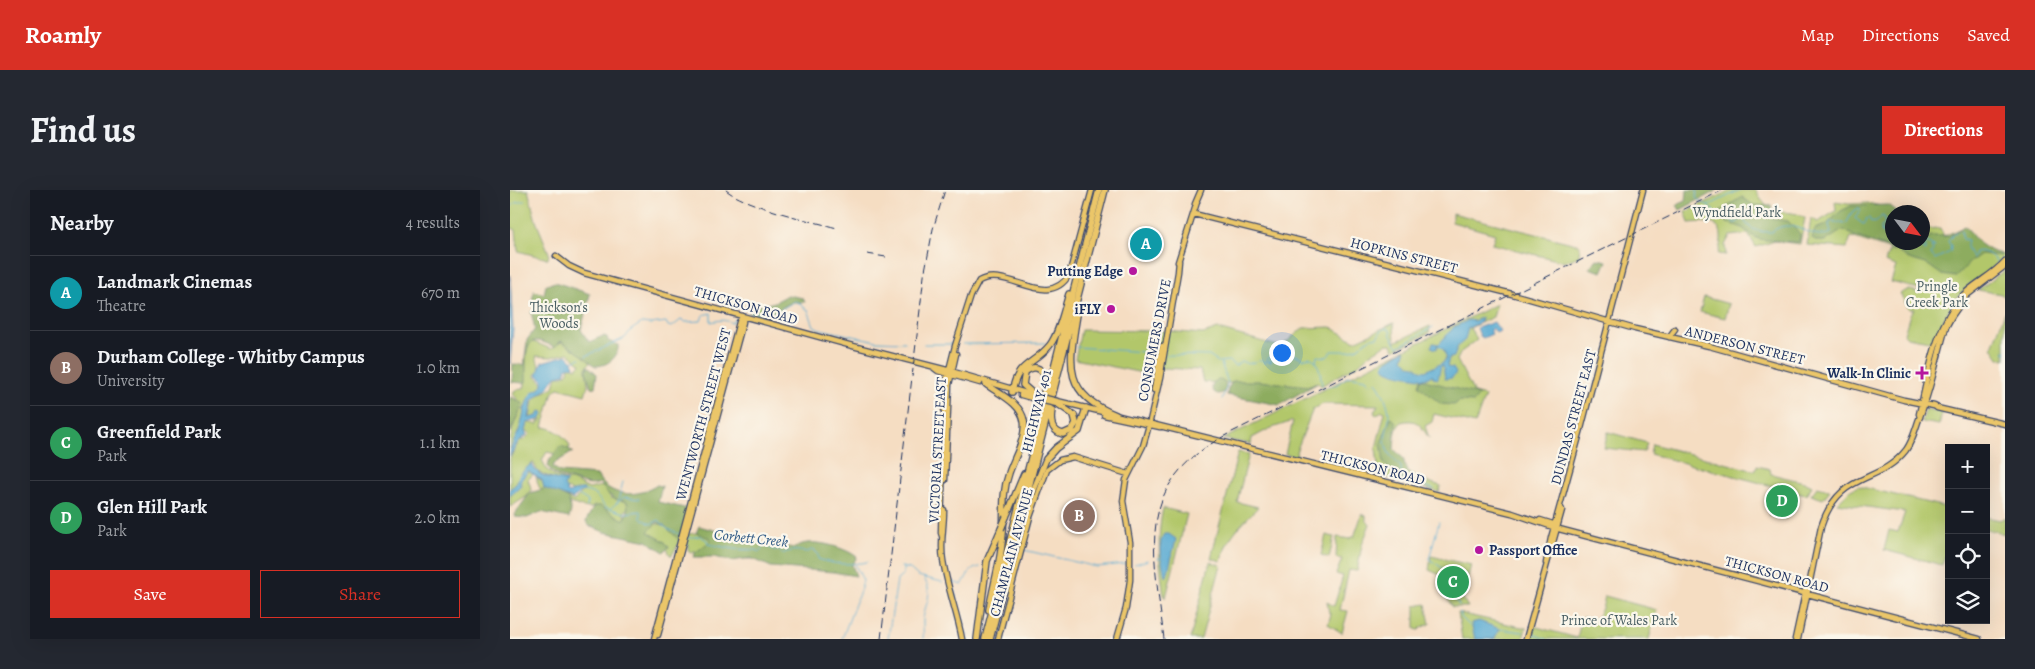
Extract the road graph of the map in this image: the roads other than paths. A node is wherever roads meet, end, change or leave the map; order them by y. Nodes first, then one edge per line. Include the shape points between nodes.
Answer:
1 (1092, 190) edge
2 (1099, 190) edge
3 (1106, 190) edge
4 (1201, 190) edge
5 (1643, 190) edge
6 (1197, 202) junction
7 (1194, 214) junction
8 (1189, 226) junction
9 (1084, 252) junction
10 (556, 256) dead end
11 (2005, 261) edge
12 (1087, 263) junction
13 (2005, 266) edge
14 (743, 316) junction
15 (1610, 321) junction
16 (1675, 329) dead end
17 (1669, 337) junction
18 (952, 361) junction
19 (937, 369) junction
20 (950, 372) junction
21 (963, 376) junction
22 (1056, 383) junction
23 (948, 384) junction
24 (986, 384) junction
25 (1012, 391) junction
26 (1040, 398) junction
27 (1058, 403) junction
28 (1923, 405) junction
29 (944, 406) junction
30 (1086, 409) junction
31 (1150, 414) junction
32 (1116, 415) junction
33 (1041, 419) junction
34 (947, 420) junction
35 (1138, 421) junction
36 (1150, 424) junction
37 (2005, 424) edge
38 (1146, 432) junction
39 (1011, 466) junction
40 (1127, 473) junction
41 (1556, 526) junction
42 (942, 536) junction
43 (1011, 561) junction
44 (1806, 593) junction
45 (656, 639) edge
46 (962, 639) edge
47 (977, 639) edge
48 (984, 639) edge
49 (990, 639) edge
50 (998, 639) edge
51 (1117, 639) edge
52 (1526, 639) edge
53 (1797, 639) edge
54 (1979, 639) edge

1 - 18 main road, VICTORIA STREET EAST via 1069,275 1063,284 1043,290 998,278 982,280 971,296
2 - 9 highway, HIGHWAY 401
3 - 12 highway, HIGHWAY 401
4 - 6 main road, CONSUMERS DRIVE
5 - 15 main road, DUNDAS STREET EAST
6 - 7 main road, CONSUMERS DRIVE
6 - 8 main road, CONSUMERS DRIVE
7 - 8 main road, CONSUMERS DRIVE
7 - 15 main road, HOPKINS STREET
8 - 31 main road, CONSUMERS DRIVE via 1179,261
9 - 25 highway via 1055,335 1044,352 1019,372
9 - 33 highway, HIGHWAY 401
10 - 14 main road, THICKSON ROAD via 584,273
11 - 28 main road via 1964,294 1948,316 1938,342
12 - 22 highway, HIGHWAY 401
12 - 32 highway via 1072,343 1072,372 1084,396 1099,408
13 - 28 main road via 1966,296 1952,316
14 - 19 main road, THICKSON ROAD
14 - 45 main road, WENTWORTH STREET WEST
15 - 17 main road, ANDERSON STREET
15 - 41 main road, DUNDAS STREET EAST
16 - 17 main road
17 - 28 main road, ANDERSON STREET
18 - 19 main road
18 - 20 main road, VICTORIA STREET EAST
18 - 21 main road
19 - 20 main road, THICKSON ROAD
19 - 23 main road
20 - 21 main road, THICKSON ROAD
20 - 23 main road, VICTORIA STREET EAST
21 - 23 main road
21 - 24 main road, THICKSON ROAD
21 - 25 main road, THICKSON ROAD
22 - 27 highway via 1052,423 1059,433 1067,433 1074,428 1076,418
22 - 43 highway, HIGHWAY 401
23 - 29 main road, VICTORIA STREET EAST
23 - 34 main road, VICTORIA STREET EAST
24 - 25 main road, THICKSON ROAD
24 - 39 highway via 1012,402 1024,421 1022,438
25 - 26 main road, THICKSON ROAD
26 - 27 main road, THICKSON ROAD, bridge
26 - 39 highway via 1023,385 1023,376 1031,368 1038,368 1044,375 1045,388 1036,417
27 - 30 main road, THICKSON ROAD
28 - 37 main road, ANDERSON STREET
28 - 44 main road via 1912,441 1905,451 1883,468 1852,484 1834,499 1825,513
29 - 34 main road
29 - 42 main road, VICTORIA STREET EAST
30 - 32 main road, THICKSON ROAD
30 - 35 main road, THICKSON ROAD
30 - 43 highway via 1080,429 1056,448 1043,464
31 - 35 main road
31 - 36 main road, CONSUMERS DRIVE
31 - 36 main road
32 - 35 main road, THICKSON ROAD
33 - 47 highway, bridge via 1019,489 987,561
33 - 48 highway, HIGHWAY 401
34 - 42 main road, VICTORIA STREET EAST
35 - 36 main road, THICKSON ROAD
35 - 38 main road
36 - 38 main road, CONSUMERS DRIVE
36 - 41 main road, THICKSON ROAD
38 - 40 main road, CONSUMERS DRIVE
39 - 48 highway via 1003,496 1002,542
40 - 50 main road, CHAMPLAIN AVENUE via 1073,457 1060,460 1047,470 1030,517
40 - 51 main road, CONSUMERS DRIVE via 1121,499 1130,547 1130,589
41 - 44 main road, THICKSON ROAD
41 - 52 main road, DUNDAS STREET EAST
42 - 46 main road, VICTORIA STREET EAST via 947,584
43 - 49 highway, HIGHWAY 401
44 - 53 main road
44 - 54 main road, THICKSON ROAD

